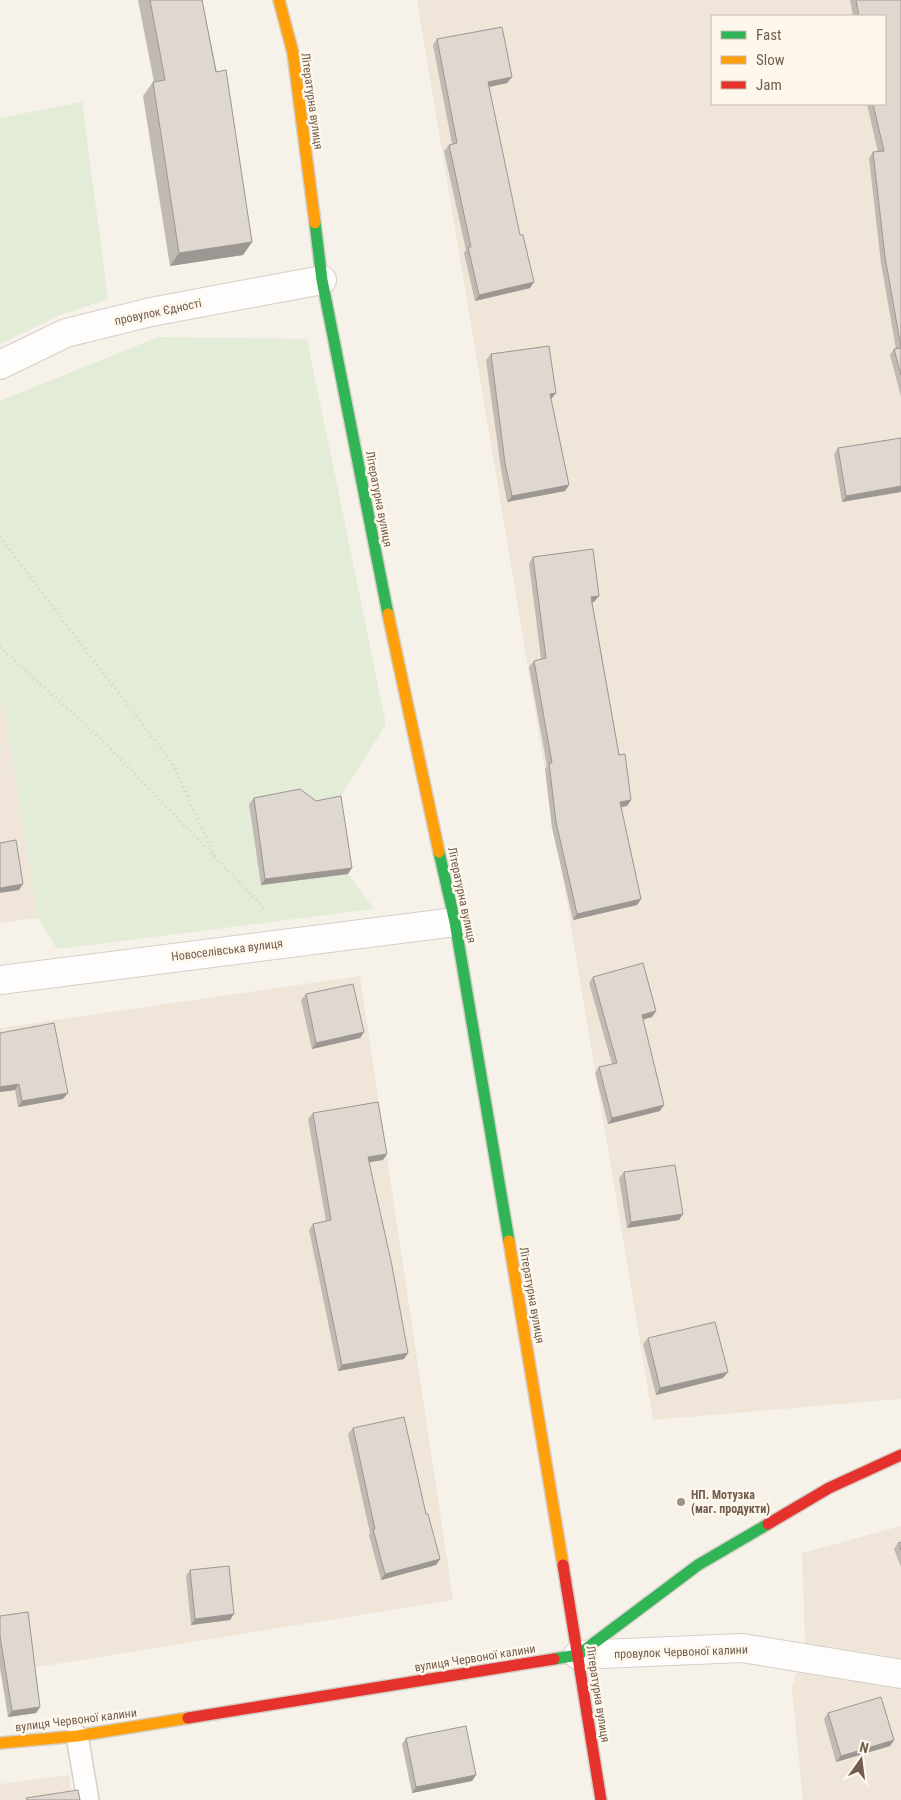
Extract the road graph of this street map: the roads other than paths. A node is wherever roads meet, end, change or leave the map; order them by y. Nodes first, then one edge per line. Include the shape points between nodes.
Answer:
1 (279, 0) edge
2 (322, 280) junction
3 (0, 365) edge
4 (455, 922) junction
5 (0, 980) edge
6 (901, 1456) edge
7 (578, 1655) junction
8 (901, 1674) edge
9 (77, 1736) junction
10 (0, 1743) edge
11 (88, 1800) edge
12 (601, 1800) edge

1 - 2 street, Літературна вулиця via 293,53
2 - 3 street, провулок Єдності via 151,312 66,333
2 - 4 street, Літературна вулиця via 401,680
4 - 5 street, Новоселівська вулиця
4 - 7 street, Літературна вулиця
6 - 7 street, вулиця Червоної калини via 829,1488 698,1565
7 - 8 street, провулок Червоної калини via 742,1648
7 - 9 street, вулиця Червоної калини
7 - 12 street, Літературна вулиця
9 - 10 street, вулиця Червоної калини
9 - 11 lane

